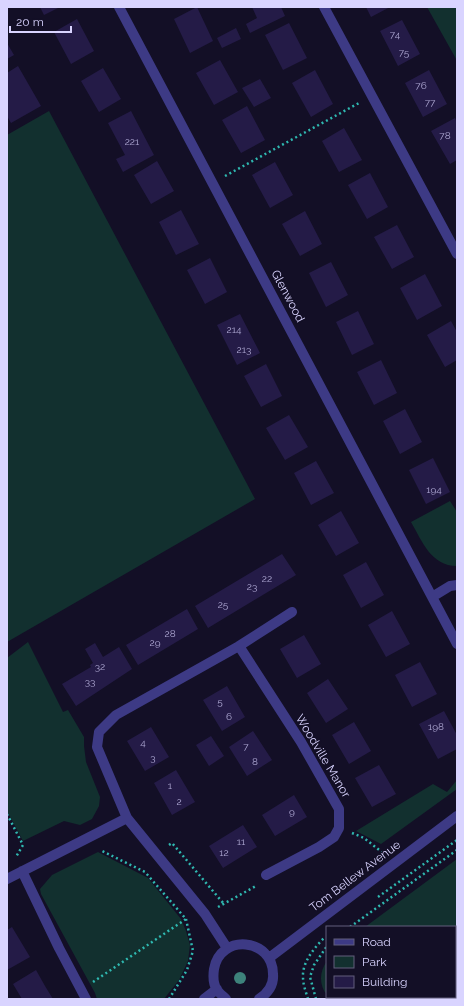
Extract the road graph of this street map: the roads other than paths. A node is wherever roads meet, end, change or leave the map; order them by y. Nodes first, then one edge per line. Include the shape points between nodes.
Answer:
1 (119, 7) edge
2 (324, 7) edge
3 (457, 254) edge
4 (457, 585) edge
5 (432, 597) junction
6 (292, 612) dead end
7 (457, 644) edge
8 (239, 646) junction
9 (457, 816) edge
10 (127, 818) junction
11 (22, 871) junction
12 (266, 875) road end
13 (8, 878) edge
14 (227, 948) junction
15 (269, 958) junction
16 (217, 989) junction
17 (83, 994) edge
18 (266, 997) edge
19 (204, 999) edge
20 (226, 999) edge

1 - 5 street, Glenwood
2 - 3 street
4 - 5 street via 450,586
5 - 7 street, Glenwood
6 - 8 street
8 - 10 street via 116,715 99,732 97,747
8 - 12 street, Woodville Manor via 301,742 340,809 339,828 334,837
9 - 15 street, Tom Bellew Avenue
10 - 11 street
10 - 14 street via 205,914
11 - 13 street
11 - 17 street
14 - 15 street via 248,944 264,952
14 - 16 street via 215,962 213,977
15 - 18 street via 273,978
16 - 19 street
16 - 20 street

